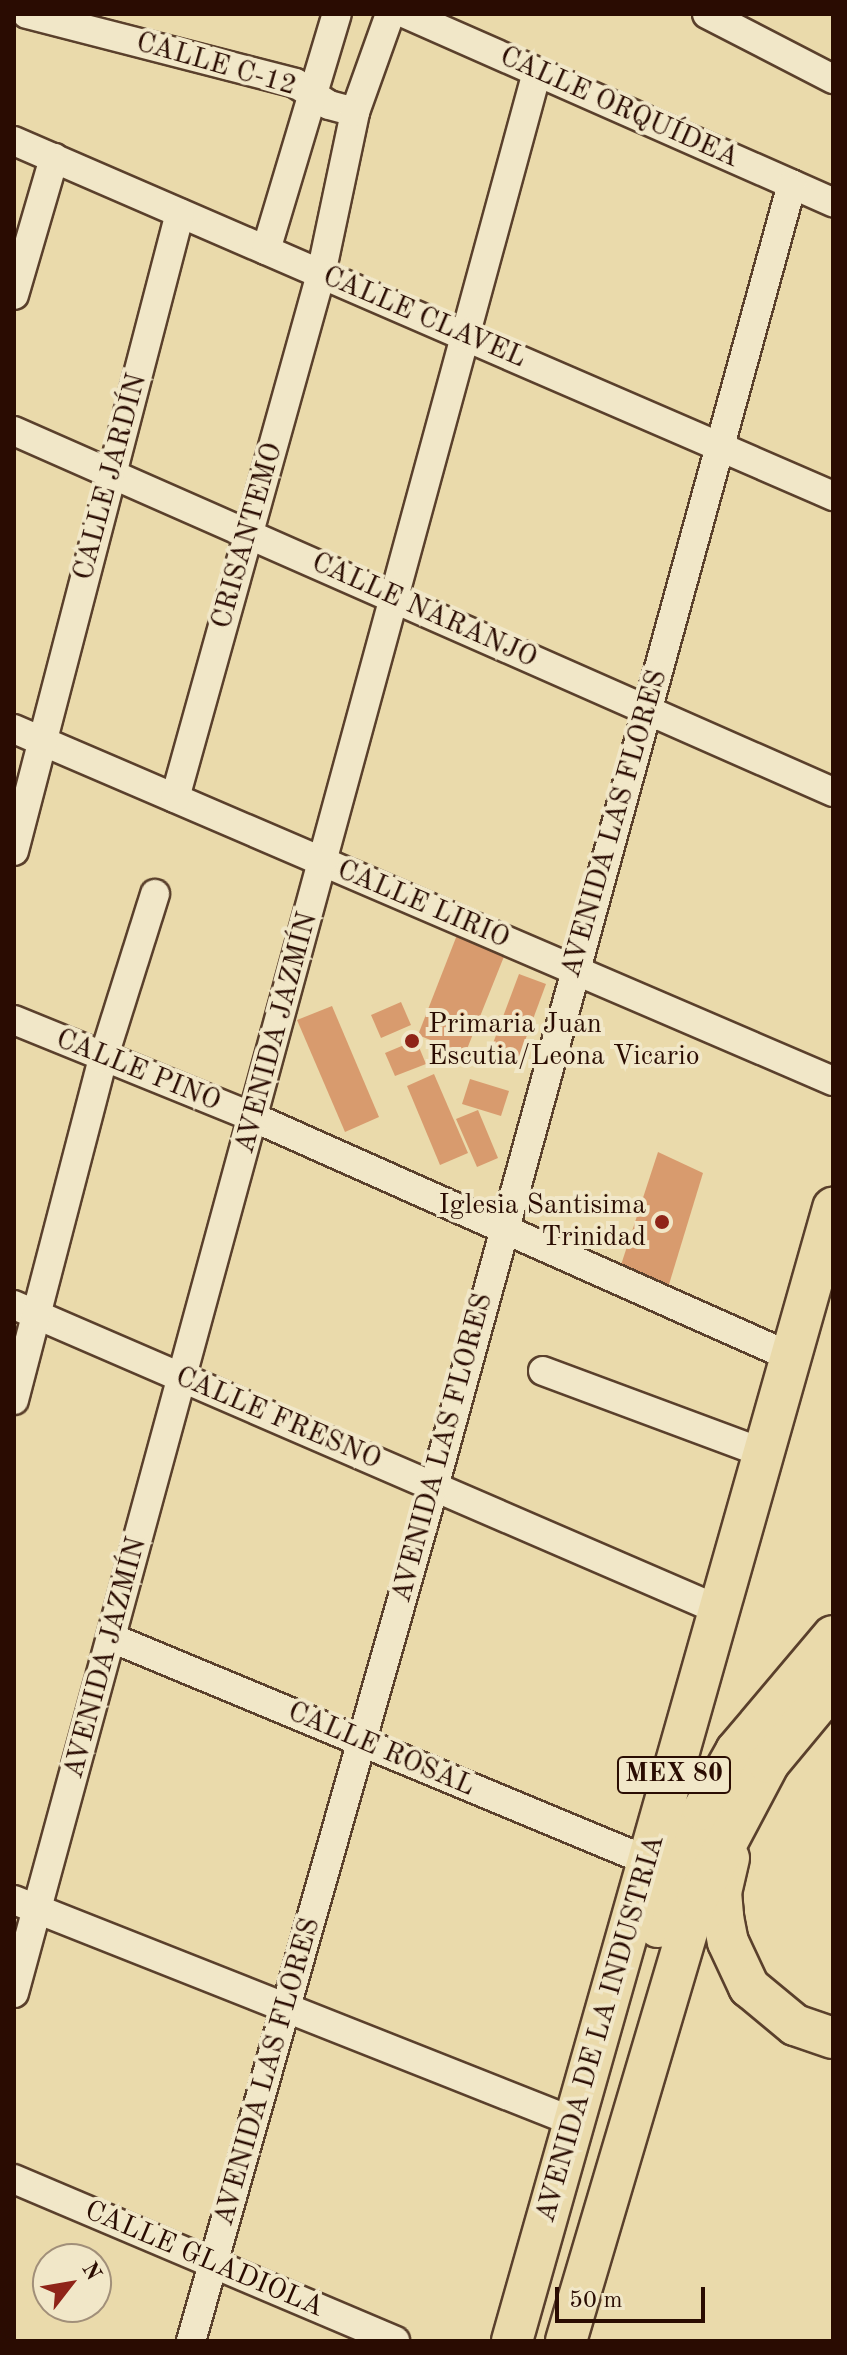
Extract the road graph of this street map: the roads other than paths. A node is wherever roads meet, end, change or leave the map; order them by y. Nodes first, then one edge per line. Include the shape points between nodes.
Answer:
1 (27, 14) edge
2 (337, 14) edge
3 (390, 14) edge
4 (406, 14) edge
5 (707, 14) edge
6 (537, 72) junction
7 (833, 79) edge
8 (313, 95) junction
9 (355, 112) junction
10 (14, 141) edge
11 (54, 158) junction
12 (792, 184) junction
13 (833, 202) edge
14 (180, 213) junction
15 (266, 250) junction
16 (321, 274) junction
17 (14, 295) edge
18 (464, 335) junction
19 (14, 431) edge
20 (720, 447) junction
21 (112, 473) junction
22 (833, 496) edge
23 (249, 533) junction
24 (391, 597) junction
25 (647, 710) junction
26 (14, 729) edge
27 (42, 741) junction
28 (833, 792) edge
29 (175, 798) junction
30 (14, 851) edge
31 (323, 862) junction
32 (155, 894) dead end
33 (574, 969) junction
34 (14, 1020) edge
35 (103, 1059) junction
36 (833, 1081) edge
37 (255, 1118) junction
38 (833, 1208) edge
39 (501, 1230) junction
40 (26, 1310) edge
41 (789, 1356) junction
42 (543, 1371) dead end
43 (183, 1378) junction
44 (14, 1400) edge
45 (763, 1453) junction
46 (434, 1487) junction
47 (719, 1610) junction
48 (833, 1636) edge
49 (112, 1638) junction
50 (833, 1686) edge
51 (362, 1742) junction
52 (743, 1806) junction
53 (650, 1862) junction
54 (26, 1905) edge
55 (14, 1993) edge
56 (287, 2008) junction
57 (833, 2038) edge
58 (574, 2122) junction
59 (14, 2179) edge
60 (213, 2264) junction
61 (191, 2341) edge
62 (395, 2341) edge
63 (512, 2341) edge
64 (566, 2341) edge

1 - 8 street, CALLE C-12 via 295,83
2 - 8 street
3 - 9 street, CRISANTEMO
4 - 6 street, CALLE ORQUÍDEA
5 - 7 street
6 - 12 street, CALLE ORQUÍDEA
6 - 18 street, AVENIDA JAZMÍN
8 - 9 street, CALLE C-12
8 - 15 street
9 - 16 street, CRISANTEMO
10 - 11 street, CALLE CLAVEL
11 - 14 street, CALLE CLAVEL
11 - 17 street
12 - 13 street, CALLE ORQUÍDEA
12 - 20 street, AVENIDA LAS FLORES
14 - 15 street, CALLE CLAVEL
14 - 21 street, CALLE JARDÍN
15 - 16 street, CALLE CLAVEL
16 - 18 street, CALLE CLAVEL
16 - 23 street, CRISANTEMO
18 - 20 street, CALLE CLAVEL
18 - 24 street, AVENIDA JAZMÍN
19 - 21 street, CALLE NARANJO
20 - 22 street, CALLE CLAVEL
20 - 25 street, AVENIDA LAS FLORES
21 - 23 street, CALLE NARANJO
21 - 27 street, CALLE JARDÍN
23 - 24 street, CALLE NARANJO
23 - 29 street, CRISANTEMO
24 - 25 street, CALLE NARANJO
24 - 31 street, AVENIDA JAZMÍN
25 - 28 street, CALLE NARANJO
25 - 33 street, AVENIDA LAS FLORES
26 - 27 street, CALLE LIRIO
27 - 29 street, CALLE LIRIO
27 - 30 street, CALLE JARDÍN
29 - 31 street, CALLE LIRIO
31 - 33 street, CALLE LIRIO
31 - 37 street, AVENIDA JAZMÍN
32 - 35 street
33 - 36 street, CALLE LIRIO
33 - 39 street, AVENIDA LAS FLORES
34 - 35 street, CALLE PINO
35 - 37 street, CALLE PINO
35 - 40 street
37 - 39 street, CALLE PINO
37 - 43 street, AVENIDA JAZMÍN
38 - 41 highway, AVENIDA DE LA INDUSTRIA / MEX 80
39 - 41 street, CALLE PINO
39 - 46 street, AVENIDA LAS FLORES
40 - 43 street, CALLE FRESNO
40 - 44 street
41 - 45 highway, AVENIDA DE LA INDUSTRIA / MEX 80
42 - 45 street
43 - 46 street, CALLE FRESNO
43 - 49 street, AVENIDA JAZMÍN
45 - 47 highway, AVENIDA DE LA INDUSTRIA / MEX 80
46 - 47 street, CALLE FRESNO
46 - 51 street, AVENIDA LAS FLORES
47 - 53 highway, AVENIDA DE LA INDUSTRIA / MEX 80
48 - 58 highway via 763,1715 703,1810 674,1877 610,2070
49 - 51 street, CALLE ROSAL
49 - 54 street, AVENIDA JAZMÍN
50 - 52 highway via 769,1763
51 - 53 street, CALLE ROSAL
51 - 56 street, AVENIDA LAS FLORES
52 - 57 highway via 721,1892 728,1942 749,1987 772,2010 795,2025
52 - 64 highway via 679,1947
53 - 58 highway, AVENIDA DE LA INDUSTRIA / MEX 80
54 - 55 street, AVENIDA JAZMÍN
54 - 56 street
56 - 58 street
56 - 60 street, AVENIDA LAS FLORES
58 - 63 highway, AVENIDA DE LA INDUSTRIA / MEX 80
59 - 60 street, CALLE GLADIOLA
60 - 61 street, AVENIDA LAS FLORES
60 - 62 street, CALLE GLADIOLA

